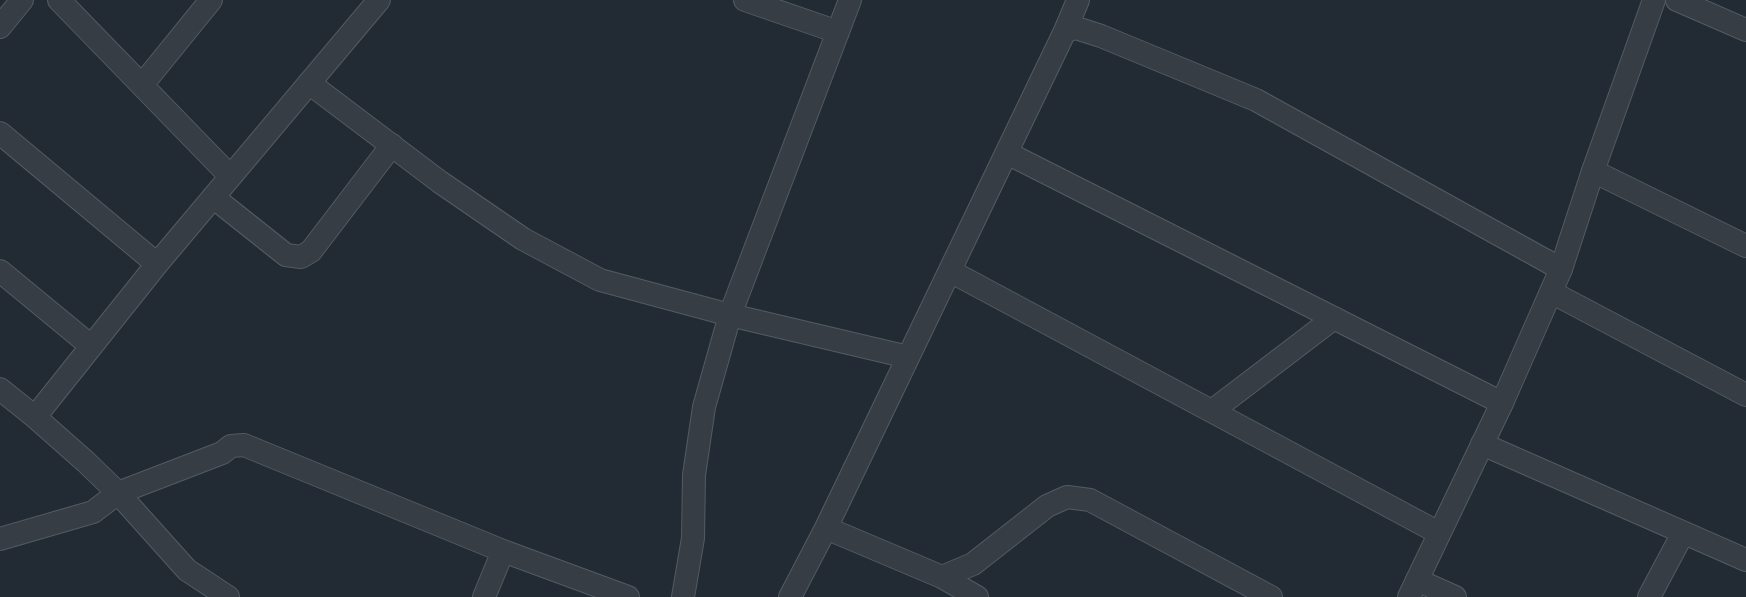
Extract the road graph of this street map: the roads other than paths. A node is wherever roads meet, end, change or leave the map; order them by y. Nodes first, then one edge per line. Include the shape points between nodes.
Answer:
1 (22, 0) edge
2 (59, 0) edge
3 (211, 0) edge
4 (379, 0) edge
5 (745, 0) edge
6 (850, 0) edge
7 (1078, 0) edge
8 (1654, 0) edge
9 (1677, 0) edge
10 (0, 27) edge
11 (1746, 30) edge
12 (838, 32) junction
13 (1065, 32) junction
14 (309, 83) junction
15 (142, 86) junction
16 (0, 132) edge
17 (392, 145) junction
18 (1007, 153) junction
19 (1593, 171) junction
20 (230, 176) junction
21 (213, 197) junction
22 (1746, 246) edge
23 (157, 264) junction
24 (1561, 269) junction
25 (0, 270) edge
26 (950, 271) junction
27 (1551, 292) junction
28 (730, 315) junction
29 (1334, 318) junction
30 (91, 346) junction
31 (908, 358) junction
32 (0, 390) edge
33 (1746, 396) edge
34 (1502, 402) junction
35 (1212, 411) junction
36 (35, 417) junction
37 (1482, 444) junction
38 (118, 493) junction
39 (826, 528) junction
40 (1683, 532) junction
41 (1440, 533) junction
42 (0, 539) edge
43 (503, 551) junction
44 (1746, 560) edge
45 (942, 576) junction
46 (1413, 589) edge
47 (228, 597) edge
48 (484, 597) edge
49 (628, 597) edge
50 (683, 597) edge
51 (790, 597) edge
52 (977, 597) edge
53 (1271, 597) edge
54 (1456, 597) edge
55 (1649, 597) edge

1 - 10 street
2 - 15 street
3 - 15 street
4 - 14 street
5 - 12 street
6 - 12 street
7 - 13 street
8 - 19 street
9 - 11 street
12 - 28 street
13 - 18 street
13 - 24 street via 1076,28 1101,36 1256,100
14 - 17 street
14 - 20 street
15 - 20 street
16 - 23 street
17 - 21 street via 311,251 301,257 286,255
17 - 28 street via 440,182 523,239 600,280
18 - 26 street
18 - 29 street
19 - 22 street
19 - 24 street
20 - 21 street
21 - 23 street
23 - 30 street
24 - 27 street
25 - 30 street
26 - 31 street
26 - 35 street
27 - 33 street
27 - 34 street
28 - 31 street
28 - 50 street via 704,406 694,475 693,538
29 - 34 street
29 - 35 street
30 - 36 street
31 - 39 street
32 - 36 street
34 - 37 street
35 - 41 street
36 - 38 street
37 - 40 street
37 - 41 street
38 - 42 street via 93,512
38 - 43 street via 222,453 231,446 244,445
38 - 47 street via 187,570
39 - 45 street
39 - 51 street
40 - 44 street
40 - 55 street
41 - 46 street
43 - 48 street
43 - 49 street
45 - 52 street
45 - 53 street via 973,564 1047,506 1067,497 1090,500
46 - 54 street

